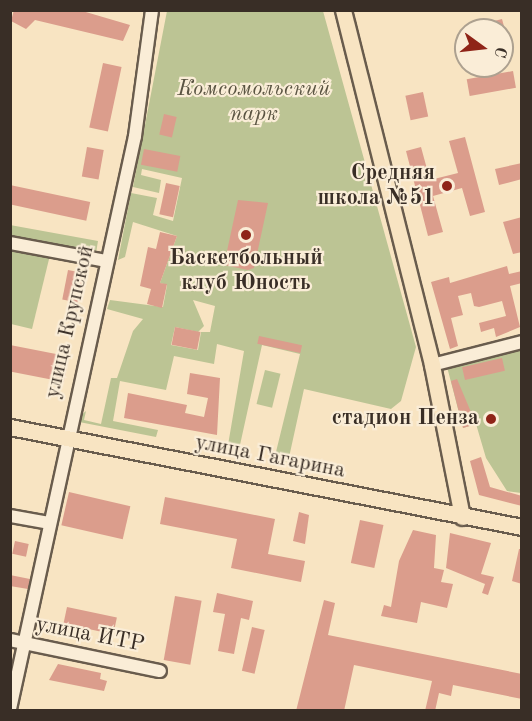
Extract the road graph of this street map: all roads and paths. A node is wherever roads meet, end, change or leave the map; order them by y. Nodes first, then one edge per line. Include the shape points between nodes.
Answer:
1 (152, 10) edge
2 (343, 10) edge
3 (10, 243) edge
4 (106, 261) junction
5 (522, 342) edge
6 (432, 365) junction
7 (10, 426) edge
8 (65, 437) junction
9 (10, 516) edge
10 (462, 517) junction
11 (48, 523) junction
12 (522, 527) edge
13 (10, 640) edge
14 (25, 643) junction
15 (160, 671) dead end
16 (10, 709) edge

1 - 4 street, улица Крупской via 143,94
2 - 6 main road
3 - 4 street
4 - 8 street, улица Крупской
5 - 6 street
6 - 10 main road
7 - 8 main road, улица Гагарина
8 - 10 main road, улица Гагарина
8 - 11 street, улица Крупской
9 - 11 street
10 - 12 main road, улица Гагарина
11 - 14 street, улица Крупской
13 - 14 street, улица ИТР
14 - 15 street, улица ИТР
14 - 16 street, улица Крупской

